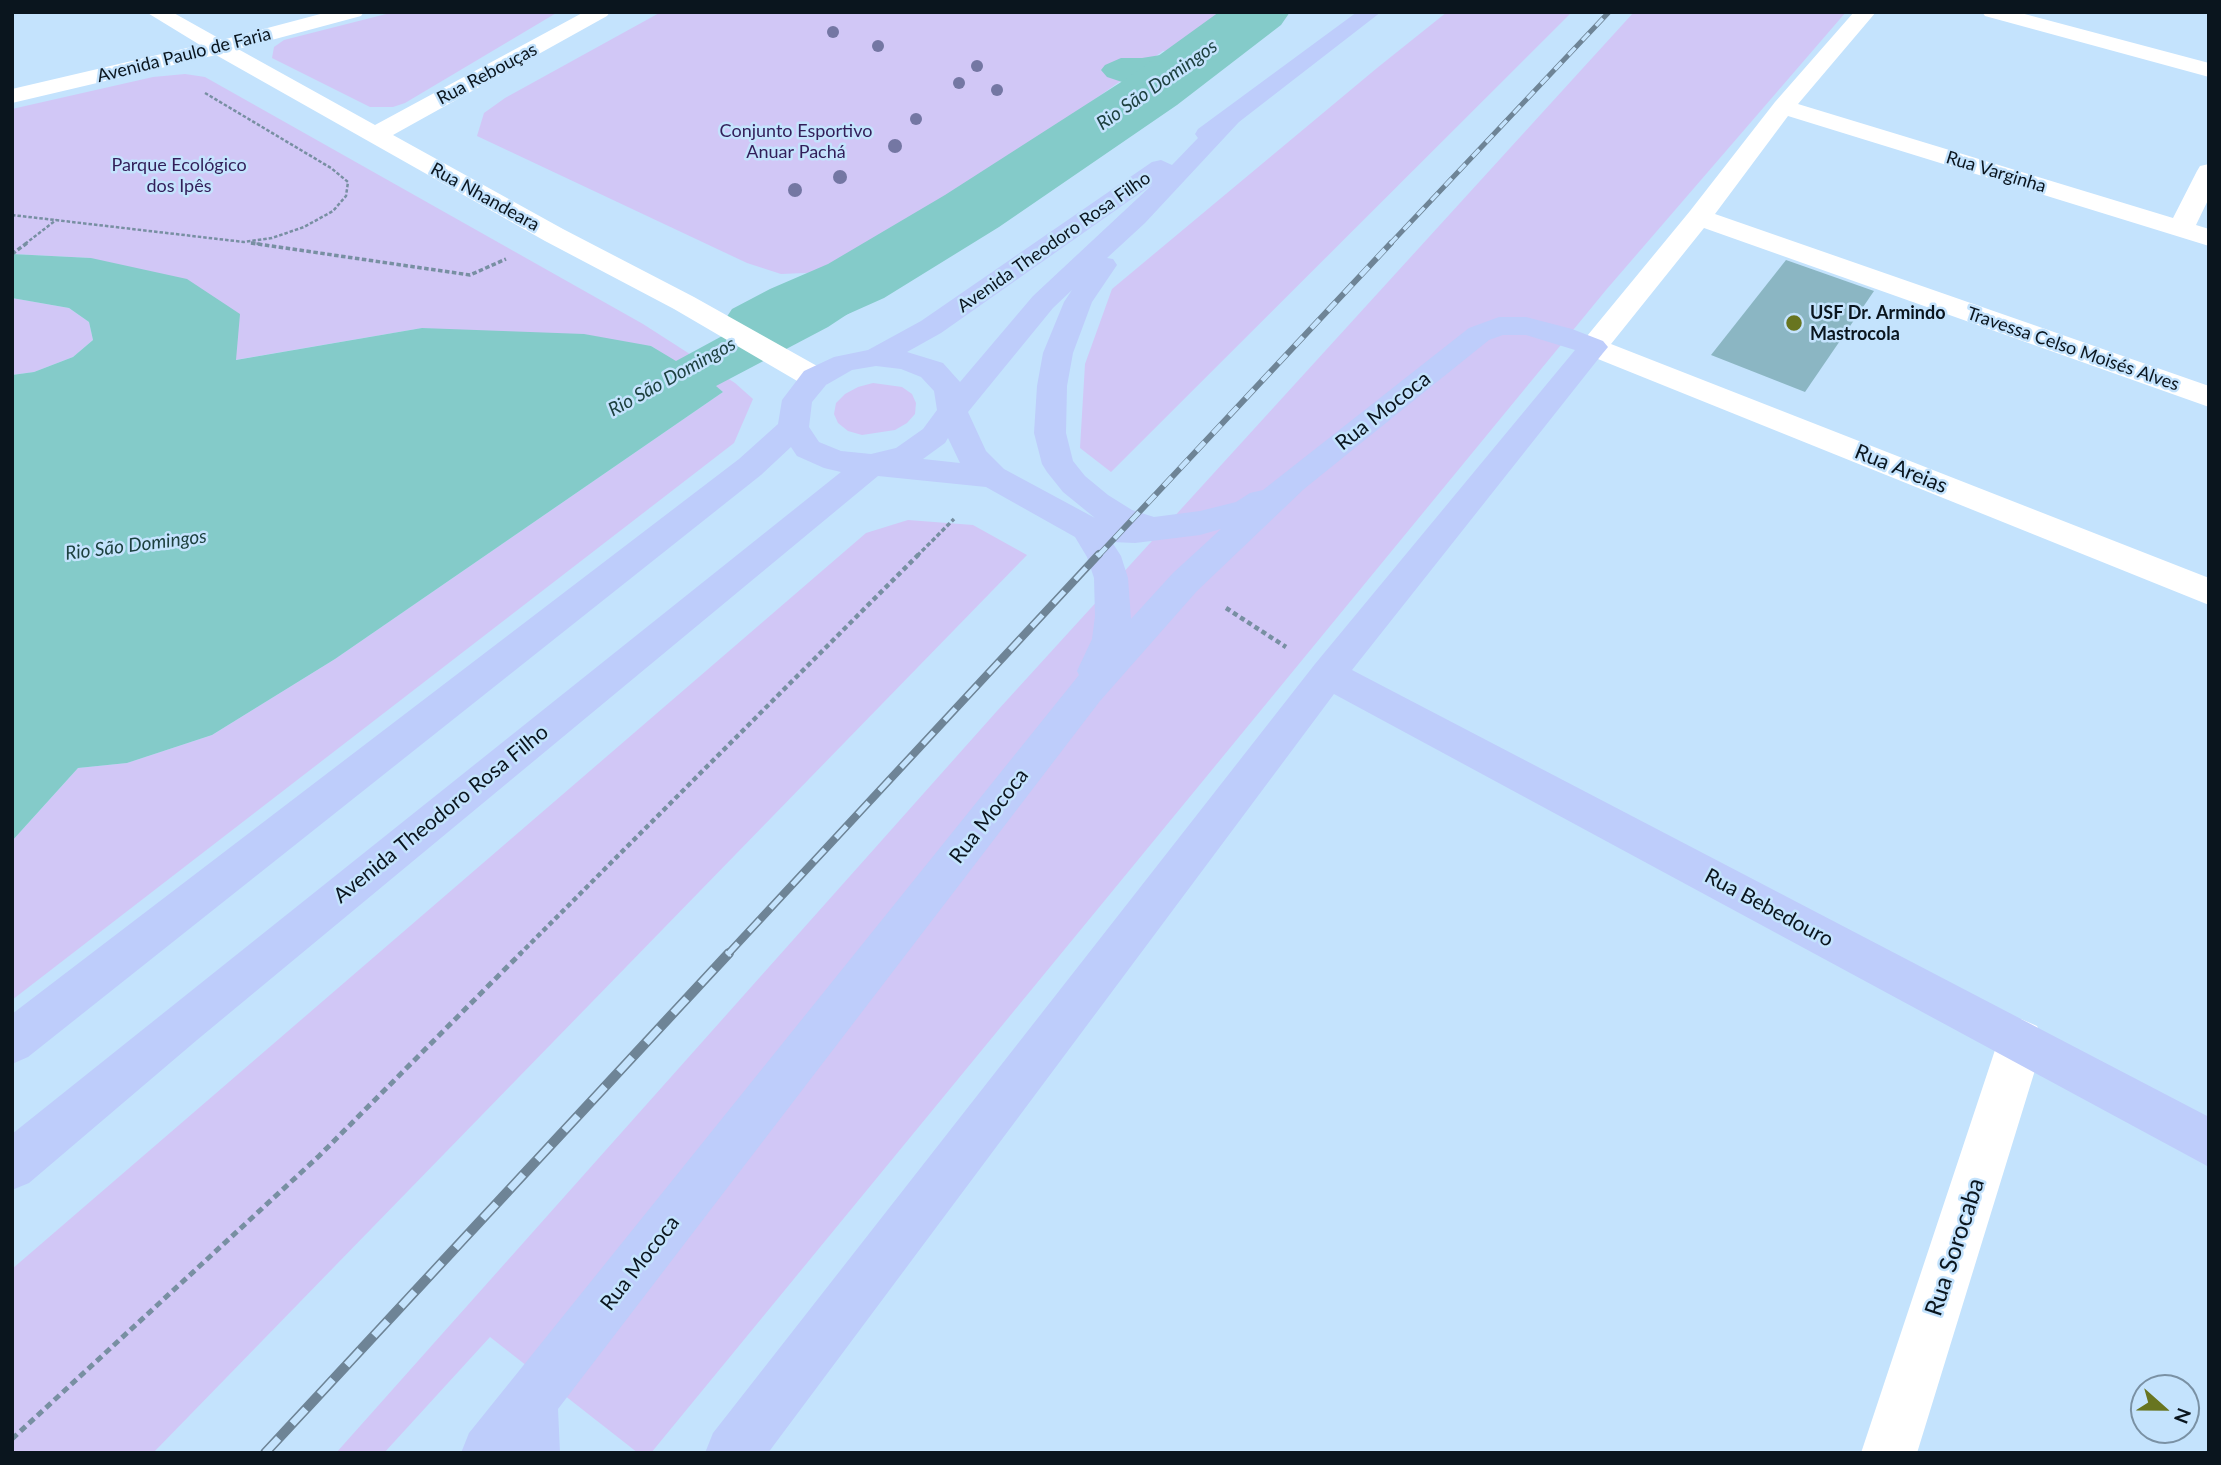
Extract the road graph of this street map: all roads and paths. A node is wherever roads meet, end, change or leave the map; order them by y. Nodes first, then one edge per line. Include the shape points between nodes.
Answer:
1 (156, 12) edge
2 (354, 12) edge
3 (600, 12) edge
4 (1371, 12) edge
5 (1866, 12) edge
6 (1992, 12) edge
7 (217, 48) junction
8 (2209, 70) edge
9 (203, 92) dead end
10 (12, 96) edge
11 (1783, 107) junction
12 (1228, 120) junction
13 (374, 135) junction
14 (2209, 171) edge
15 (12, 215) edge
16 (1136, 217) junction
17 (1699, 217) junction
18 (56, 220) junction
19 (2181, 229) junction
20 (554, 235) junction
21 (2209, 238) edge
22 (244, 242) junction
23 (12, 254) edge
24 (1593, 347) junction
25 (876, 357) junction
26 (815, 378) junction
27 (2209, 397) edge
28 (952, 411) junction
29 (793, 427) junction
30 (872, 465) junction
31 (993, 477) junction
32 (1293, 481) junction
33 (962, 511) dead end
34 (1087, 528) junction
35 (1157, 530) junction
36 (1185, 582) junction
37 (2209, 592) edge
38 (1328, 674) junction
39 (1087, 691) junction
40 (2021, 1041) junction
41 (12, 1042) edge
42 (2209, 1143) edge
43 (12, 1166) edge
44 (531, 1428) edge
45 (12, 1439) edge
46 (489, 1453) edge
47 (733, 1453) edge
48 (1889, 1453) edge

1 - 7 street, Rua Nhandeara
2 - 7 street, Avenida Paulo de Faria
3 - 13 street, Rua Rebouças
4 - 12 main road, Avenida Theodoro Rosa Filho
5 - 11 street
6 - 8 street
7 - 10 street, Avenida Paulo de Faria
7 - 13 street, Rua Nhandeara
9 - 22 path via 331,167 348,182 346,196 333,211 304,227
11 - 17 street
11 - 19 street, Rua Varginha
12 - 16 main road, Avenida Theodoro Rosa Filho
12 - 25 main road, Avenida Theodoro Rosa Filho via 931,327
13 - 20 street, Rua Nhandeara
14 - 19 street
15 - 18 path
16 - 28 main road, Avenida Theodoro Rosa Filho via 1043,302
16 - 35 main road via 1078,302 1058,354 1050,433 1058,464 1081,491 1120,518
17 - 24 street
17 - 27 street, Travessa Celso Moisés Alves
18 - 22 path
18 - 23 path
19 - 21 street, Rua Varginha
20 - 22 path via 471,275
20 - 26 street, Rua Nhandeara
24 - 32 main road, Rua Mococa via 1526,326 1499,326 1479,334
24 - 37 street, Rua Areias
24 - 38 main road
25 - 26 main road via 844,363
25 - 28 main road via 932,370 949,389
26 - 29 main road via 797,400
28 - 30 main road via 934,436 907,455
28 - 31 main road via 972,456
29 - 30 main road via 808,449 835,461
29 - 41 main road via 750,467
30 - 31 main road
30 - 43 main road, Avenida Theodoro Rosa Filho
31 - 34 main road
32 - 35 main road via 1247,510
32 - 36 main road, Rua Mococa
33 - 45 path via 319,1156
34 - 35 main road
34 - 39 main road via 1111,578 1113,616 1110,639
36 - 38 path
36 - 39 main road, Rua Mococa
38 - 40 main road, Rua Bebedouro
38 - 47 main road
39 - 44 main road, Rua Mococa
40 - 42 main road, Rua Bebedouro
40 - 48 street, Rua Sorocaba
44 - 46 main road, Rua Mococa

